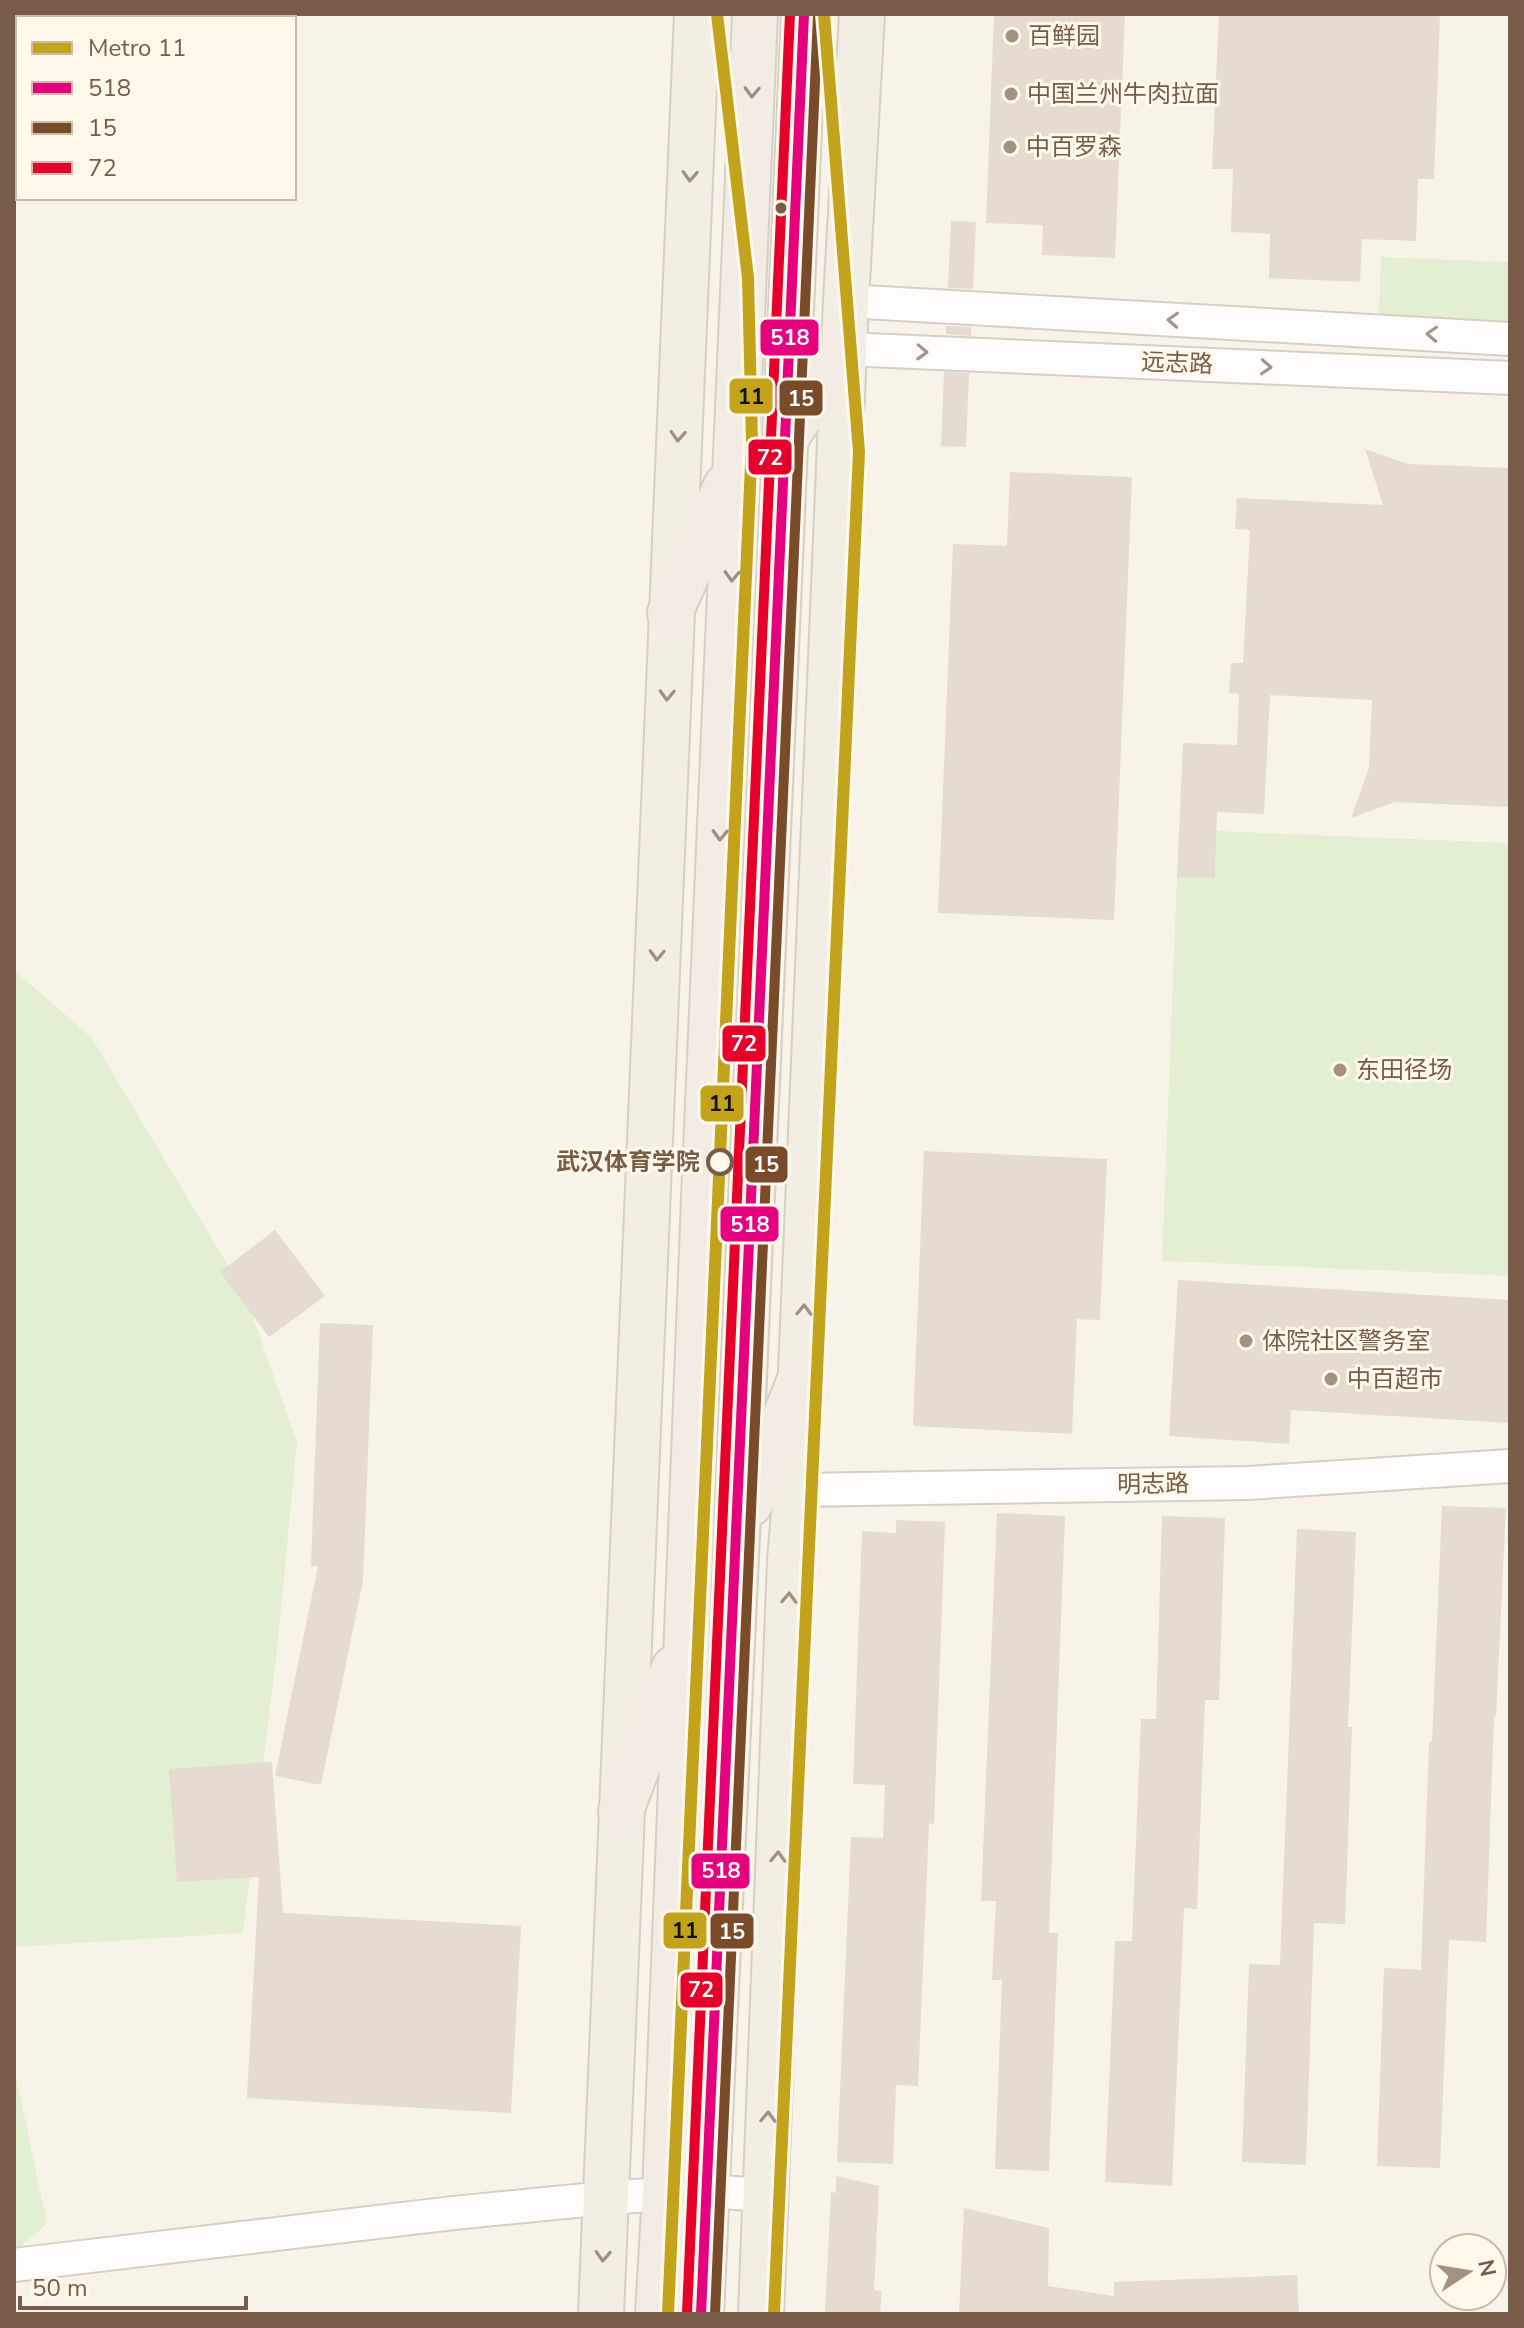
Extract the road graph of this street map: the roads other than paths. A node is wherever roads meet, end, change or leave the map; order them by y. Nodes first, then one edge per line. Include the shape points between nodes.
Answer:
1 (697, 14) edge
2 (755, 14) edge
3 (804, 14) edge
4 (862, 14) edge
5 (846, 301) junction
6 (1510, 339) edge
7 (844, 349) junction
8 (1510, 378) edge
9 (786, 437) junction
10 (736, 462) junction
11 (670, 613) junction
12 (801, 1377) junction
13 (1510, 1466) edge
14 (796, 1490) junction
15 (737, 1536) junction
16 (687, 1632) junction
17 (621, 1811) junction
18 (686, 2192) junction
19 (765, 2195) junction
20 (606, 2198) junction
21 (14, 2265) edge
22 (601, 2314) edge
23 (658, 2314) edge
24 (701, 2314) edge
25 (761, 2314) edge

1 -> 11 main road
2 -> 10 highway
3 - 9 highway
4 - 5 main road
6 -> 5 street, 远志路
5 - 7 main road
7 -> 8 street, 远志路
7 - 9 highway
12 -> 7 main road
9 - 15 highway
10 - 11 highway
10 -> 16 highway
11 -> 17 main road
12 - 14 main road
12 - 15 highway
13 - 14 street, 明志路 via 1248,1483
19 -> 14 main road
15 - 18 highway
16 - 17 highway
16 - 18 highway
17 - 20 main road
18 - 19 street
18 - 20 street
18 - 23 highway
18 - 24 highway
19 - 25 main road
20 - 21 street
20 -> 22 main road

